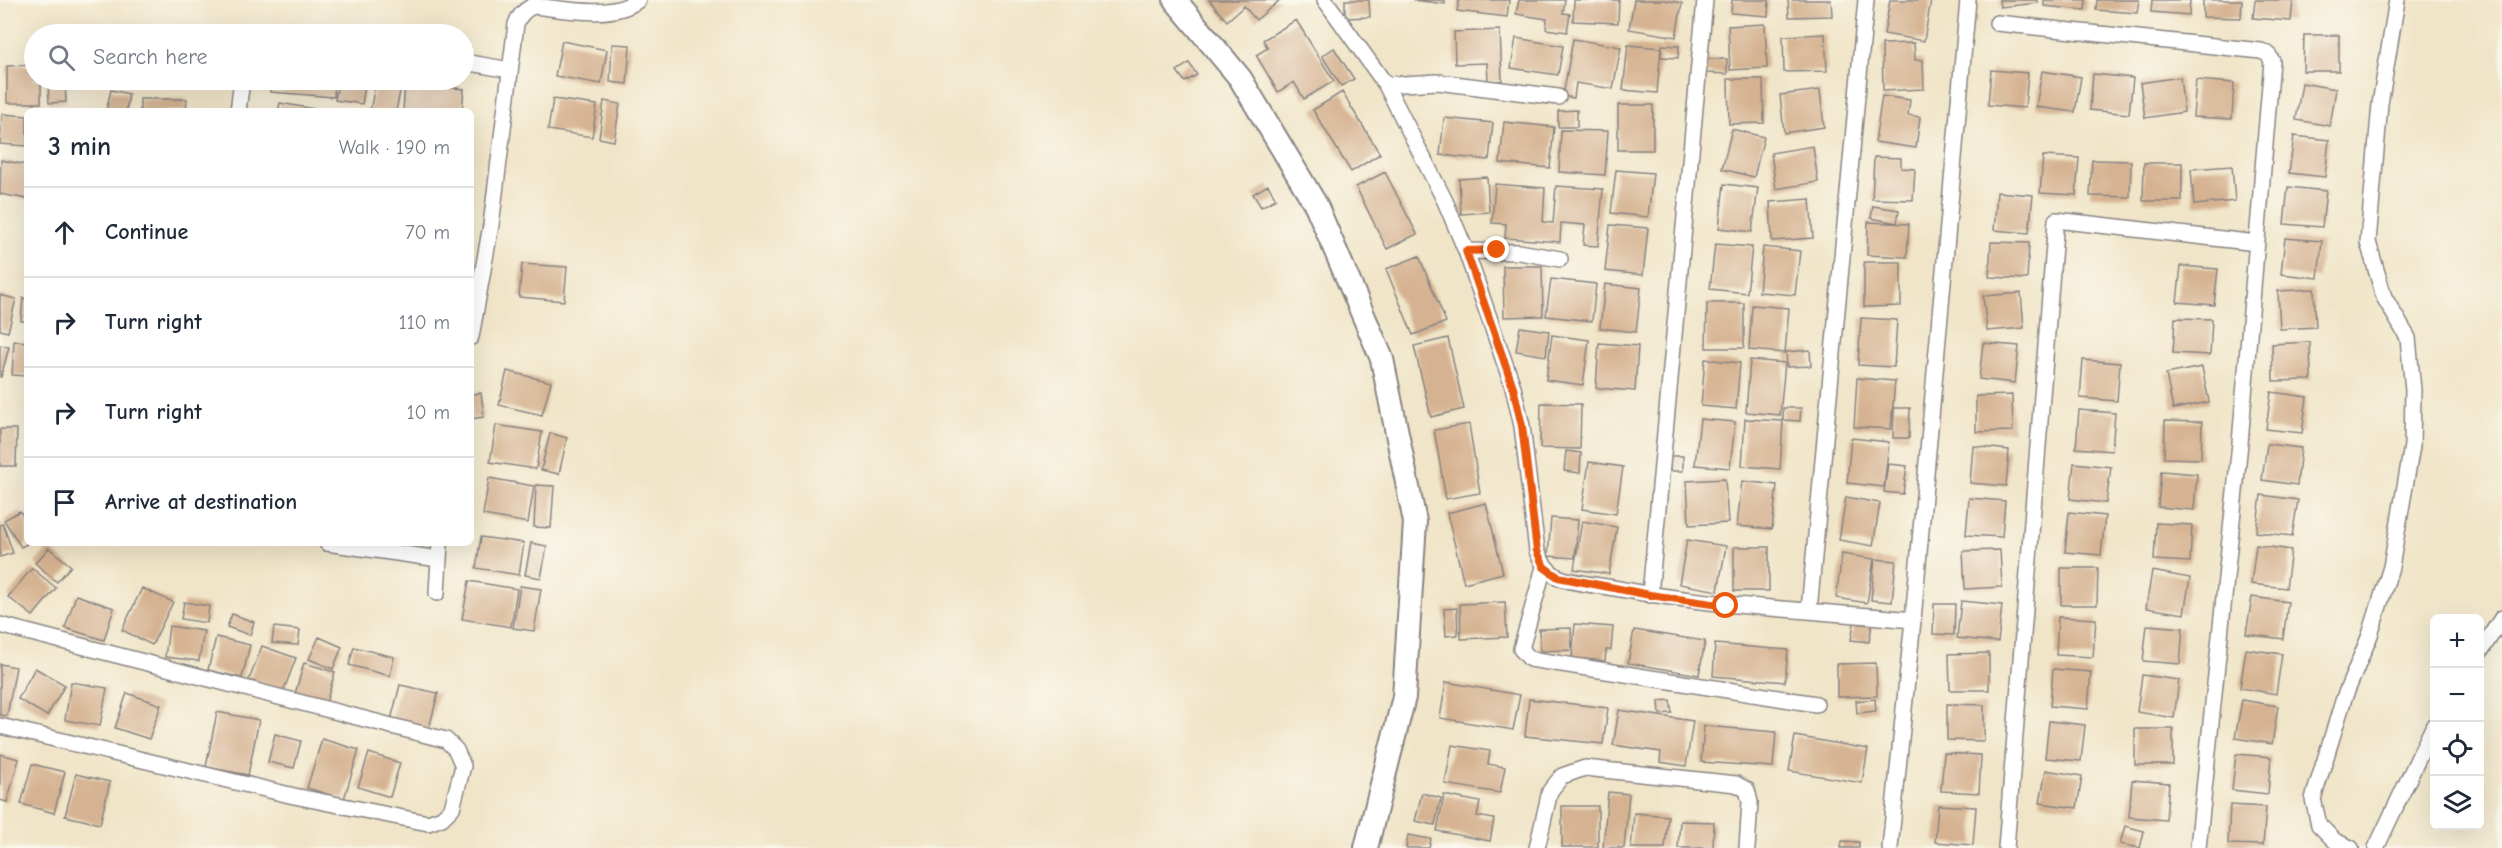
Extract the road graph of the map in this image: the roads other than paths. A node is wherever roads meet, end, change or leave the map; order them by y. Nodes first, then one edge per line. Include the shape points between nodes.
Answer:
1 (638, 0) edge
2 (1175, 0) edge
3 (1325, 0) edge
4 (1706, 0) edge
5 (1866, 0) edge
6 (1968, 0) edge
7 (2397, 0) edge
8 (1997, 23) dead end
9 (474, 65) edge
10 (510, 70) junction
11 (1386, 86) junction
12 (241, 90) edge
13 (1558, 97) dead end
14 (238, 108) edge
15 (2257, 243) junction
16 (1466, 251) junction
17 (1560, 259) dead end
18 (474, 321) edge
19 (348, 546) edge
20 (440, 546) edge
21 (439, 559) junction
22 (1544, 567) junction
23 (437, 593) dead end
24 (1650, 595) junction
25 (1809, 610) junction
26 (2502, 618) edge
27 (1914, 620) junction
28 (0, 625) edge
29 (2484, 646) edge
30 (1816, 704) dead end
31 (0, 726) edge
32 (2430, 733) edge
33 (1366, 848) edge
34 (1537, 848) edge
35 (1748, 848) edge
36 (1890, 848) edge
37 (2006, 848) edge
38 (2198, 848) edge
39 (2351, 848) edge
40 (2376, 848) edge

1 - 10 street via 614,12 532,6 516,24
2 - 33 street via 1240,78 1316,205 1382,359 1415,522 1404,697
3 - 11 street
4 - 24 street
5 - 25 street
6 - 27 street
7 - 39 street via 2380,104 2368,242 2384,297 2408,338 2413,390 2412,446 2391,567 2313,799 2319,825 2335,842
8 - 15 street via 2268,54 2272,62
9 - 10 street
10 - 18 street via 489,243
11 - 13 street via 1438,82
11 - 16 street via 1446,201
12 - 14 street
15 - 37 street via 2056,220
15 - 38 street
16 - 17 street via 1519,252
16 - 22 street via 1513,387 1522,426 1537,551
19 - 21 street
20 - 21 street
21 - 23 street
22 - 24 street via 1558,577
22 - 30 street via 1521,649 1530,659
24 - 25 street via 1726,606
25 - 27 street
26 - 29 street
27 - 36 street
28 - 31 street via 446,740 463,766 452,808 442,818 428,823 294,796
32 - 40 street
34 - 35 street via 1550,791 1562,776 1585,768 1736,784 1747,790 1750,802

